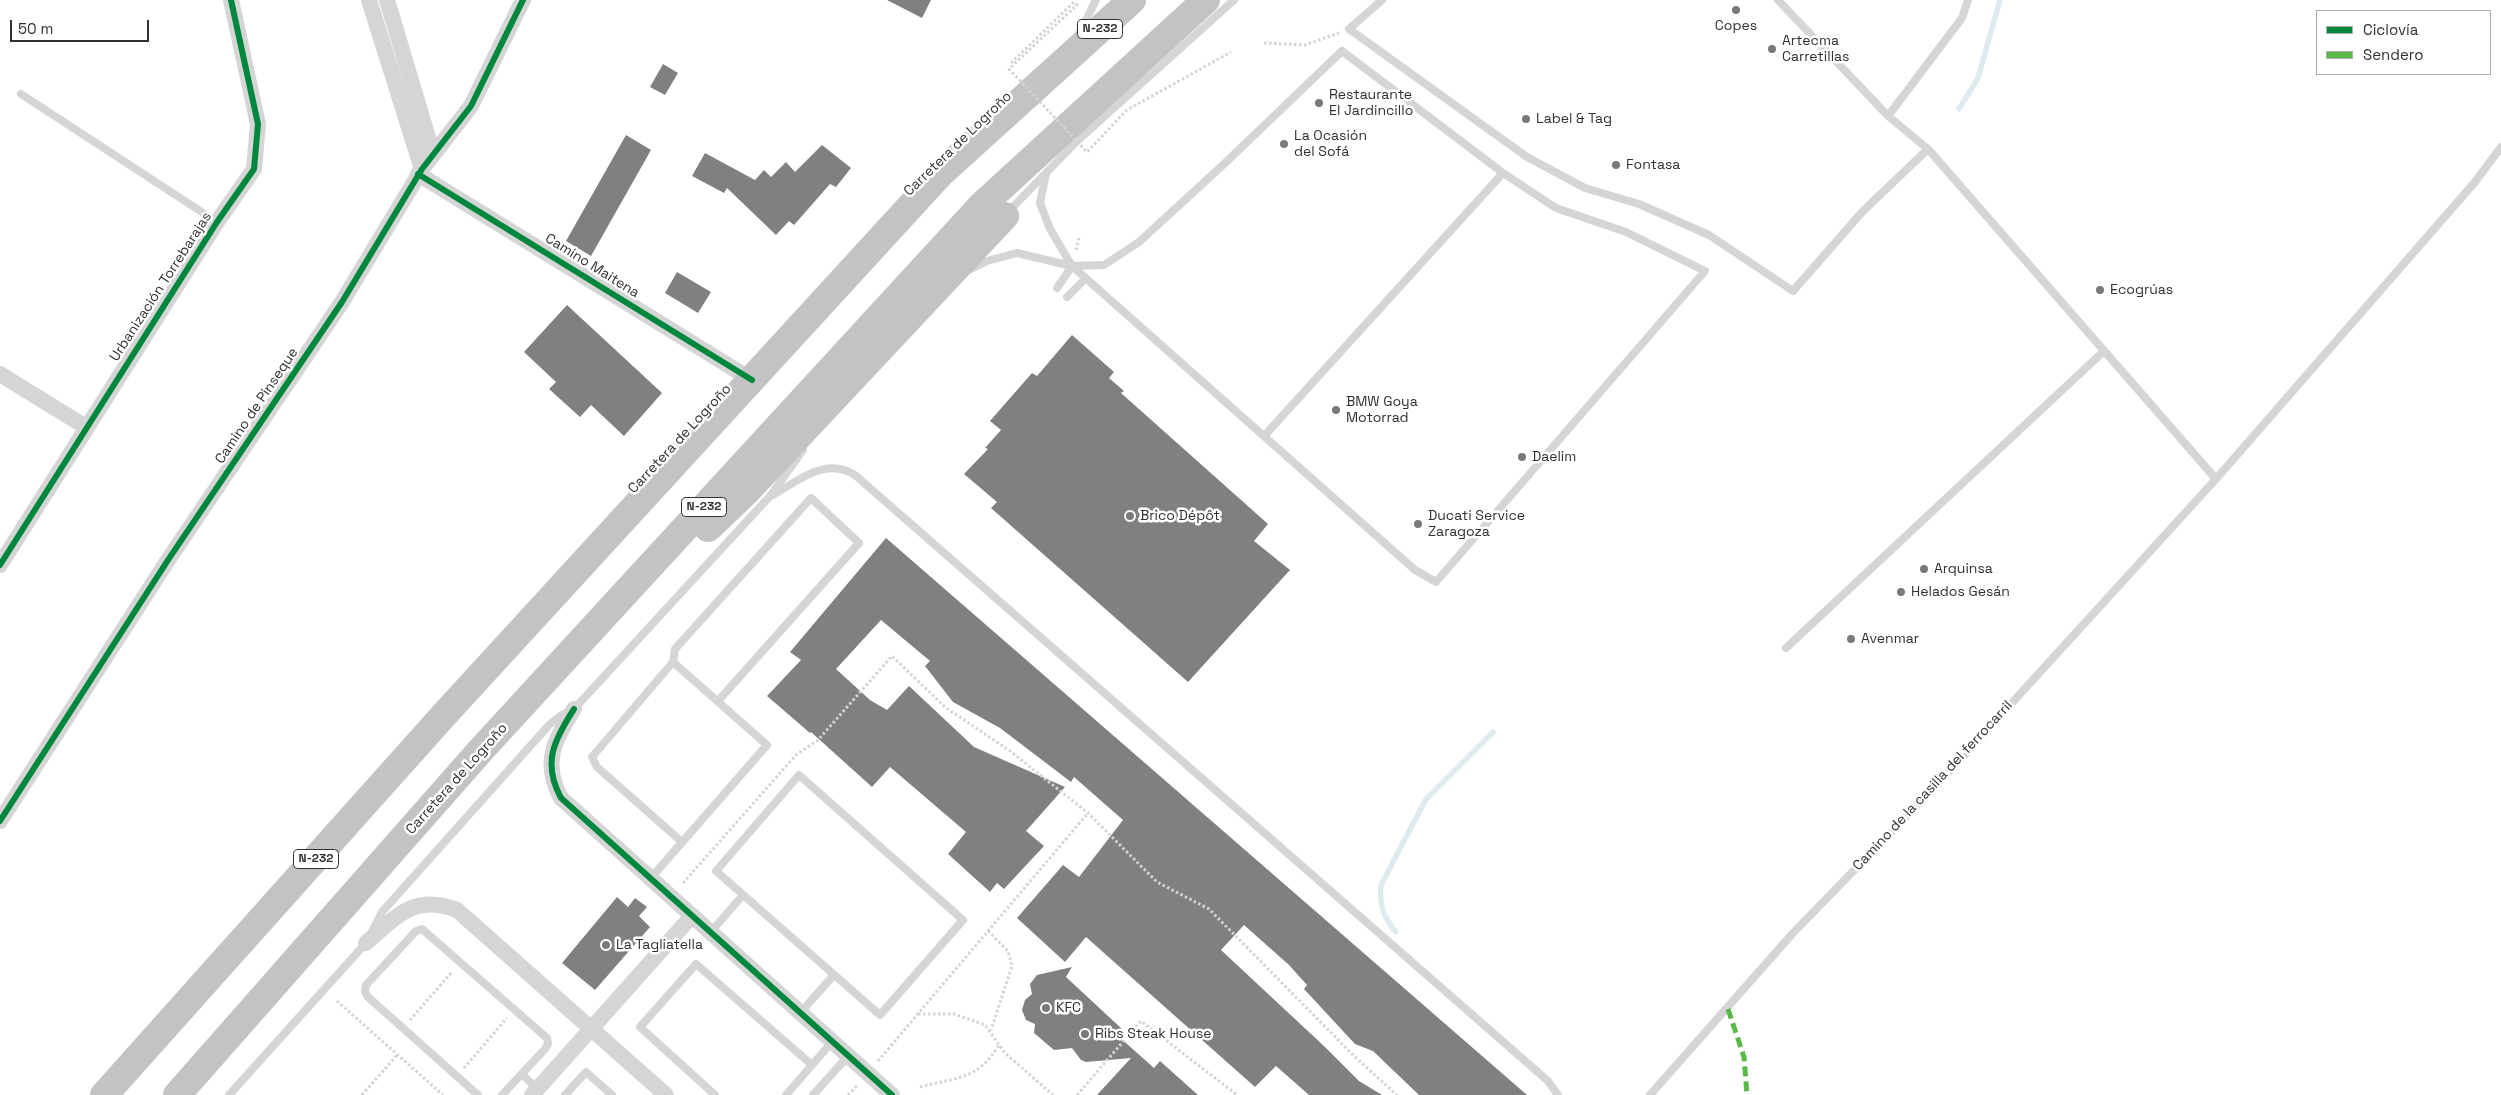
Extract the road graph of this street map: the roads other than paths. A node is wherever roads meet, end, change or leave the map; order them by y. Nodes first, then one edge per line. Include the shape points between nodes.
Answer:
1 (231, 0) edge
2 (369, 0) edge
3 (387, 0) edge
4 (523, 0) edge
5 (1096, 0) edge
6 (1132, 0) edge
7 (1206, 0) edge
8 (1234, 0) edge
9 (1382, 0) edge
10 (1778, 0) edge
11 (1968, 0) edge
12 (1068, 58) junction
13 (21, 94) dead end
14 (1888, 116) junction
15 (2501, 147) edge
16 (1928, 150) junction
17 (433, 154) junction
18 (420, 172) junction
19 (1046, 173) junction
20 (1503, 173) junction
21 (1005, 216) junction
22 (216, 222) junction
23 (1072, 266) junction
24 (960, 274) junction
25 (1086, 278) junction
26 (1057, 288) dead end
27 (1068, 297) dead end
28 (2104, 351) junction
29 (0, 374) edge
30 (752, 380) junction
31 (840, 405) dead end
32 (86, 427) junction
33 (1265, 435) junction
34 (810, 438) dead end
35 (2216, 479) junction
36 (771, 496) junction
37 (0, 565) edge
38 (636, 582) junction
39 (1786, 648) dead end
40 (673, 662) junction
41 (718, 702) junction
42 (574, 709) junction
43 (0, 820) edge
44 (682, 842) junction
45 (650, 879) junction
46 (743, 895) junction
47 (691, 917) junction
48 (709, 933) junction
49 (366, 943) junction
50 (833, 976) junction
51 (188, 1001) junction
52 (800, 1013) junction
53 (591, 1028) junction
54 (228, 1039) junction
55 (832, 1042) junction
56 (848, 1056) junction
57 (812, 1065) junction
58 (522, 1074) junction
59 (534, 1092) edge
60 (661, 1093) edge
61 (92, 1095) edge
62 (104, 1095) edge
63 (177, 1095) edge
64 (181, 1095) edge
65 (229, 1095) edge
66 (478, 1095) edge
67 (502, 1095) edge
68 (565, 1095) edge
69 (612, 1095) edge
70 (715, 1095) edge
71 (786, 1095) edge
72 (814, 1095) edge
73 (892, 1095) edge
74 (1558, 1095) edge
75 (1650, 1095) edge

1 - 22 street, Urbanización Torrebarajas via 258,124 254,169
2 - 18 street
3 - 17 street
4 - 17 street, Camino de Pinseque via 471,106
5 - 12 lane
6 - 12 highway, Carretera de Logroño / N-232
7 - 38 highway, Carretera de Logroño / N-232 via 982,205
8 - 19 lane
9 - 16 lane via 1348,29 1527,157 1585,188 1639,204 1709,235 1793,291 1863,211
10 - 14 lane
11 - 14 lane via 1962,18
12 - 30 highway, Carretera de Logroño / N-232 via 942,173
13 - 22 lane
14 - 16 lane
15 - 35 lane, Camino de la casilla del ferrocarril via 2475,182
16 - 28 lane
17 - 18 street, Camino de Pinseque
18 - 30 street, Camino Maitena
18 - 43 street, Camino de Pinseque via 342,302 168,560
19 - 21 lane
19 - 23 lane via 1040,203 1050,229
20 - 23 lane via 1342,51 1139,242 1104,265
20 - 33 lane
20 - 33 lane via 1556,208 1626,232 1705,271 1436,582 1416,570
21 - 24 lane
21 - 38 highway via 746,491 676,558
22 - 32 street, Urbanización Torrebarajas
23 - 24 lane via 1017,253 987,261
23 - 25 lane
23 - 26 lane
24 - 31 lane
25 - 27 lane
25 - 33 lane
28 - 35 lane
28 - 39 lane
29 - 32 street
30 - 51 highway, Carretera de Logroño / N-232 via 443,716
32 - 37 street, Urbanización Torrebarajas
34 - 36 lane
35 - 75 lane, Camino de la casilla del ferrocarril via 1938,784 1793,933
36 - 42 lane
36 - 74 lane via 820,469 840,468 855,475 1535,1070
38 - 54 highway, Carretera de Logroño / N-232 via 480,751
40 - 41 lane
40 - 41 lane via 675,649 811,498 859,543
40 - 44 lane via 592,757 597,767
41 - 44 lane via 767,745
42 - 45 street via 557,735 553,749 550,765 556,789 571,810
42 - 49 lane via 549,725 382,912
44 - 45 lane
45 - 47 street
46 - 48 lane
46 - 50 lane
46 - 50 lane via 716,871 799,776 963,920 880,1015
47 - 48 street
47 - 53 street
48 - 52 street
49 - 53 street via 407,908 419,904 445,905 457,910
49 - 65 lane
50 - 52 lane
51 - 61 highway
51 - 62 highway, Carretera de Logroño / N-232
52 - 55 street
53 - 59 street
53 - 60 street
54 - 63 highway, Carretera de Logroño / N-232
54 - 64 highway
55 - 56 street
55 - 57 lane
56 - 72 lane
56 - 73 street
57 - 70 lane via 696,964 640,1027
57 - 71 lane
58 - 59 lane
58 - 66 lane via 548,1044 547,1038 422,929 413,933 366,985 365,992
58 - 67 lane
68 - 69 lane via 586,1072

